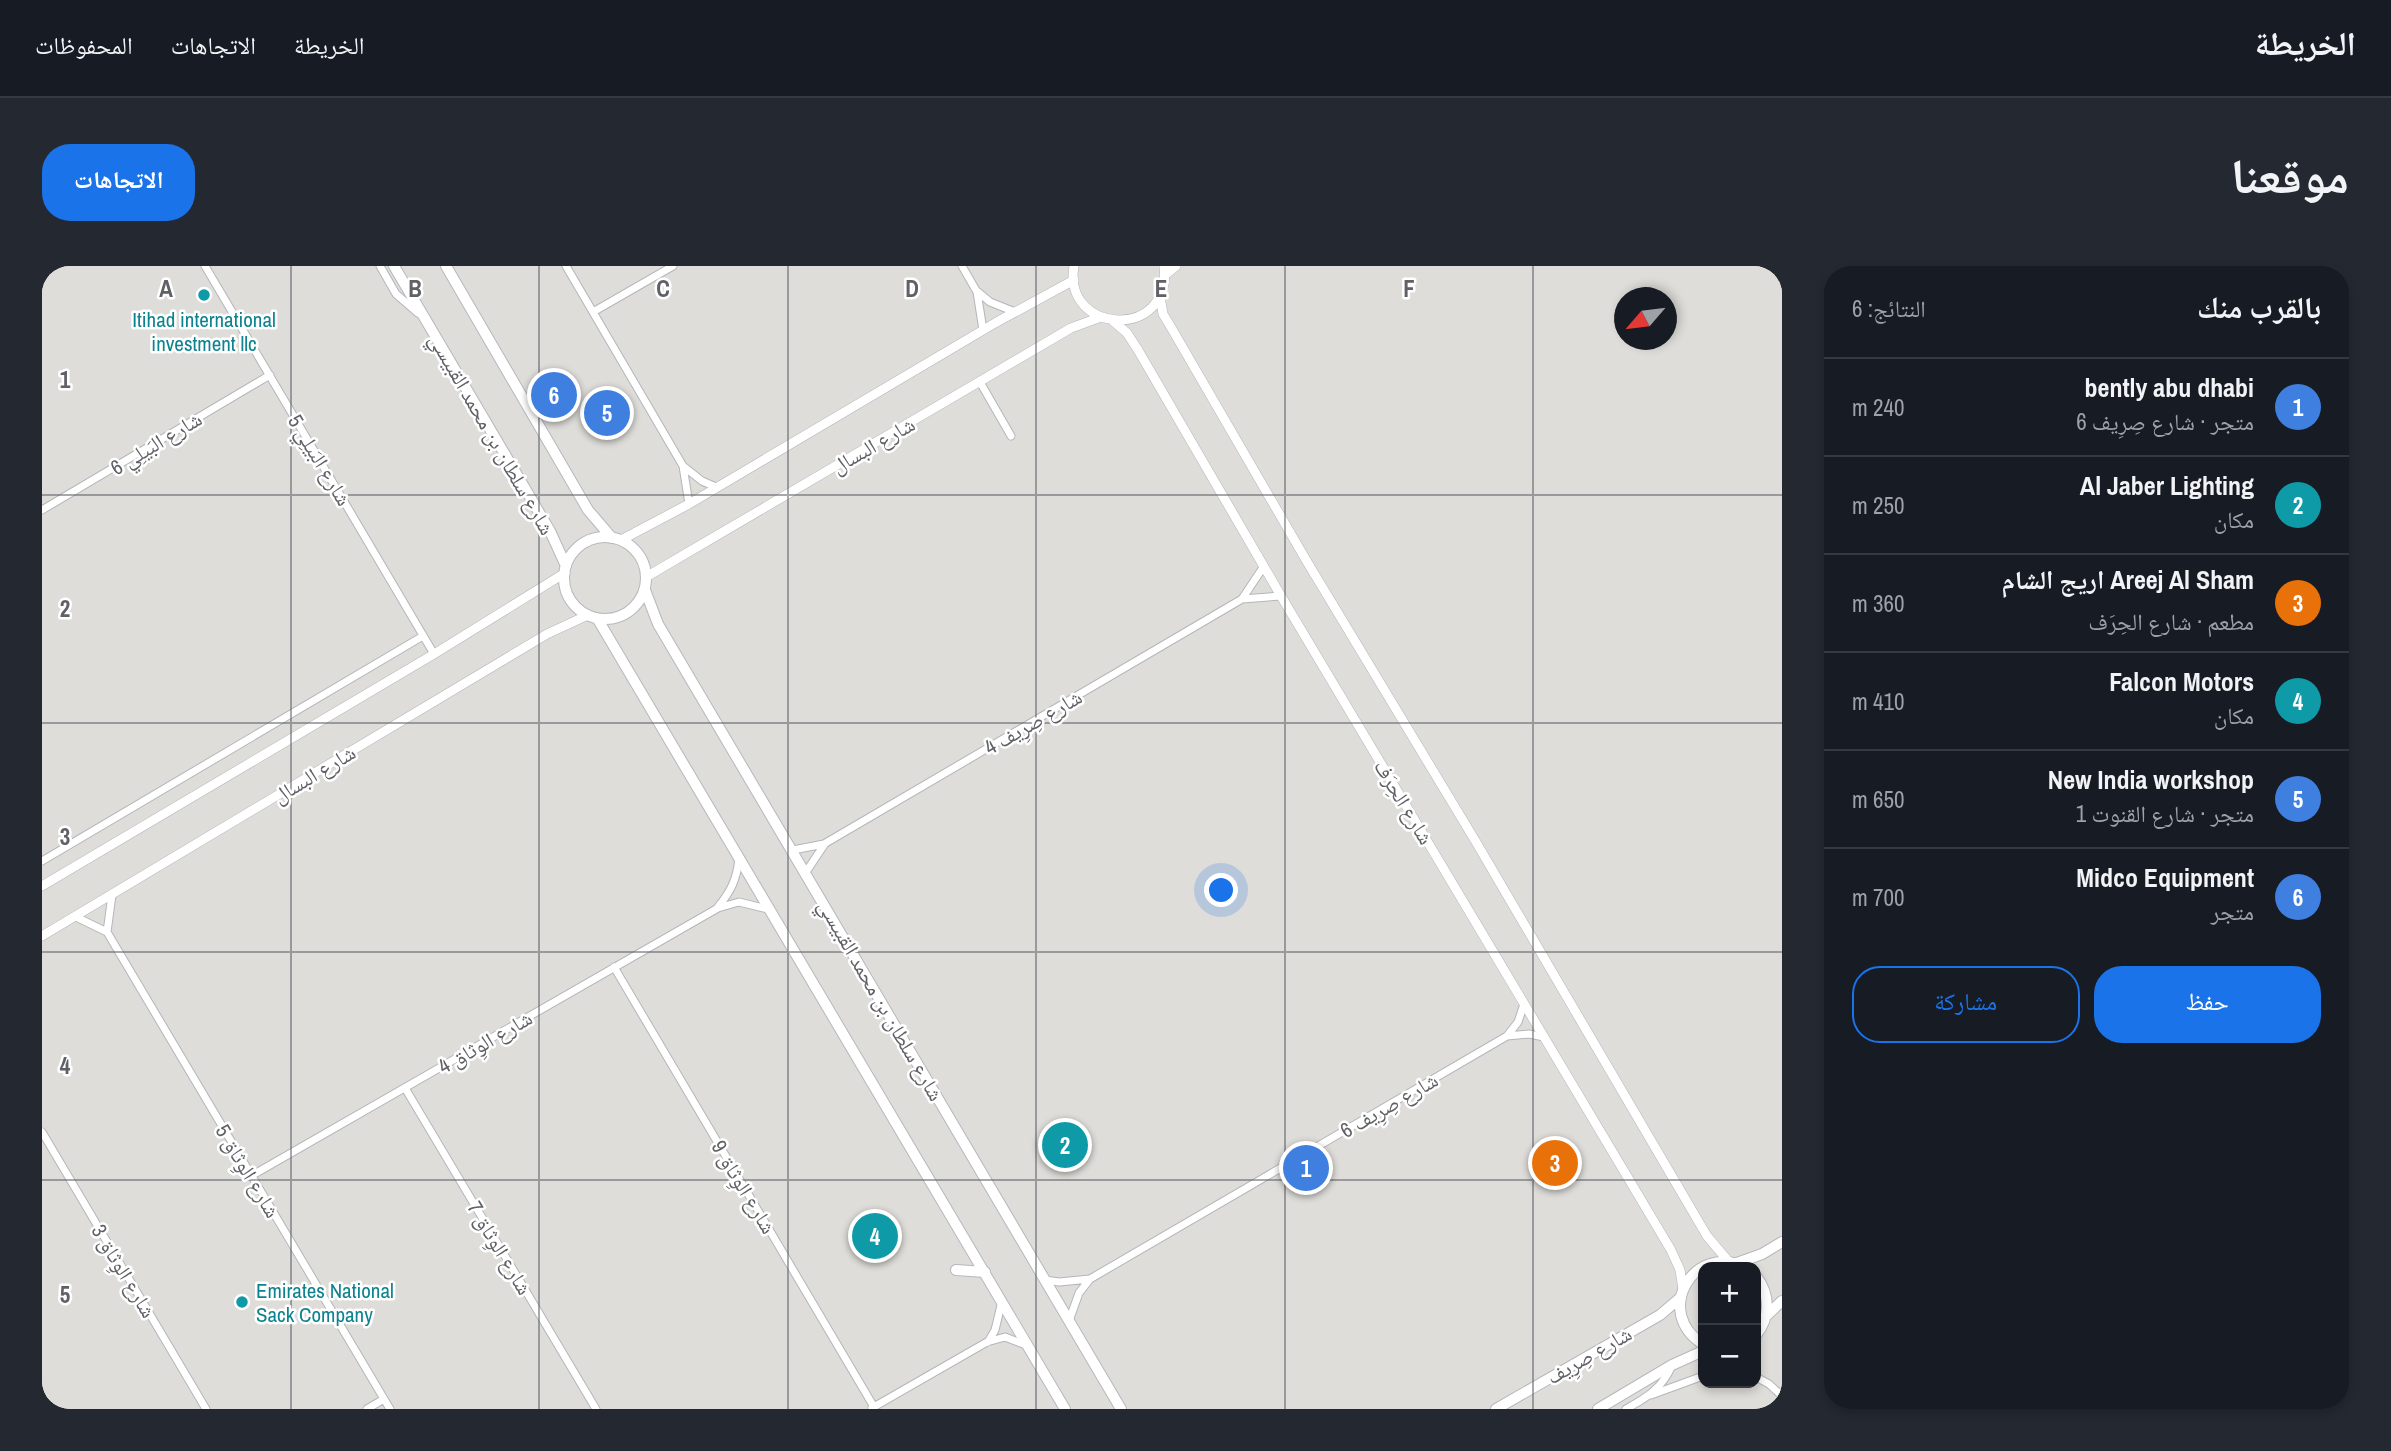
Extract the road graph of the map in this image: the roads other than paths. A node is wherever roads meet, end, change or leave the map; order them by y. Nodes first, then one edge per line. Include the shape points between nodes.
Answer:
1 (205, 266) edge
2 (380, 266) edge
3 (394, 266) edge
4 (446, 266) edge
5 (566, 266) edge
6 (673, 266) edge
7 (962, 266) edge
8 (1074, 266) edge
9 (1176, 266) edge
10 (1164, 270) edge
11 (1073, 280) junction
12 (977, 292) junction
13 (1160, 296) junction
14 (593, 312) junction
15 (1015, 312) junction
16 (1101, 317) junction
17 (426, 320) junction
18 (1113, 321) junction
19 (984, 330) junction
20 (270, 375) junction
21 (980, 382) junction
22 (1011, 436) dead end
23 (683, 466) junction
24 (716, 487) junction
25 (689, 504) junction
26 (42, 510) edge
27 (616, 539) junction
28 (1264, 566) junction
29 (565, 569) junction
30 (646, 577) junction
31 (645, 590) junction
32 (1281, 596) junction
33 (1242, 599) junction
34 (593, 617) junction
35 (423, 636) junction
36 (434, 654) junction
37 (824, 844) junction
38 (793, 850) junction
39 (739, 855) junction
40 (42, 861) edge
41 (806, 872) junction
42 (42, 886) edge
43 (112, 895) junction
44 (718, 908) junction
45 (772, 911) junction
46 (76, 917) junction
47 (107, 932) junction
48 (42, 936) edge
49 (614, 967) junction
50 (1524, 1004) junction
51 (1507, 1036) junction
52 (1544, 1037) junction
53 (405, 1088) junction
54 (42, 1132) edge
55 (251, 1176) junction
56 (1782, 1242) edge
57 (1735, 1262) edge
58 (1742, 1262) edge
59 (956, 1270) dead end
60 (1698, 1270) edge
61 (985, 1272) junction
62 (1090, 1279) junction
63 (1045, 1280) junction
64 (1761, 1284) edge
65 (1681, 1294) junction
66 (1002, 1301) junction
67 (1782, 1301) edge
68 (1766, 1316) junction
69 (1069, 1321) junction
70 (1761, 1326) edge
71 (1698, 1340) edge
72 (987, 1342) junction
73 (1029, 1347) junction
74 (1698, 1353) edge
75 (1672, 1364) junction
76 (1698, 1378) edge
77 (1761, 1380) edge
78 (1651, 1395) junction
79 (1782, 1396) edge
80 (384, 1399) junction
81 (872, 1408) edge
82 (206, 1409) edge
83 (368, 1409) edge
84 (390, 1409) edge
85 (596, 1409) edge
86 (1065, 1409) edge
87 (1121, 1409) edge
88 (1496, 1409) edge
89 (1598, 1409) edge
90 (1626, 1409) edge

1 - 20 street, شارع البَيلِي 5
2 - 17 street via 396,294
3 - 17 main road, شارع سلطان بن محمد القبيسي
4 - 27 main road via 588,510
5 - 14 street
6 - 14 street
7 - 12 street
8 - 11 street
9 - 10 street
10 - 13 street
11 - 15 street, شارع البسال
11 - 16 street via 1082,302
12 - 15 street
12 - 19 street
13 - 18 street via 1140,316
13 - 57 street, شارع الحِرَف via 1163,314 1299,549 1707,1236
14 - 23 street
15 - 19 street, شارع البسال
16 - 18 street
16 - 21 street, شارع البسال via 1071,328
17 - 29 main road, شارع سلطان بن محمد القبيسي via 550,531
18 - 28 street, شارع الحِرَف via 1138,349
19 - 24 street, شارع البسال
20 - 26 street, شارع البَيلِي 6
20 - 35 street, شارع البَيلِي 5
21 - 22 street
21 - 30 street, شارع البسال
23 - 24 street
23 - 25 street
24 - 25 street, شارع البسال
25 - 27 street, شارع البسال
27 - 29 main road via 582,544
27 - 30 main road via 638,554
28 - 32 street, شارع الحِرَف
28 - 33 street, شارع صِرِيف 4
29 - 34 main road via 571,600
29 - 36 street, شارع البسال
30 - 31 main road
31 - 34 main road via 626,613
31 - 38 main road, شارع سلطان بن محمد القبيسي via 658,624
32 - 33 street, شارع صِرِيف 4
32 - 50 street, شارع الحِرَف
33 - 37 street, شارع صِرِيف 4
34 - 39 main road
34 - 43 street, شارع البسال via 547,635
35 - 36 street, شارع البَيلِي 5
35 - 40 street
36 - 42 street, شارع البسال
37 - 38 street, شارع صِرِيف 4
37 - 41 street, شارع صِرِيف 4
38 - 41 main road, شارع سلطان بن محمد القبيسي
39 - 44 street, شارع الوِثاق 4 via 733,889
39 - 45 main road
41 - 63 main road, شارع سلطان بن محمد القبيسي
43 - 46 street, شارع البسال
43 - 47 street
44 - 45 street, شارع الوِثاق 4 via 739,902
44 - 49 street, شارع الوِثاق 4
45 - 61 main road
46 - 47 street
46 - 48 street, شارع البسال
47 - 55 street, شارع الوِثاق 5
49 - 53 street, شارع الوِثاق 4
49 - 81 street, شارع الوِثاق 9
50 - 51 street
50 - 52 street, شارع الحِرَف
51 - 52 street
51 - 62 street, شارع صِرِيف 6
52 - 65 street, شارع الحِرَف via 1671,1250
53 - 55 street, شارع الوِثاق 4
53 - 85 street, شارع الوِثاق 7
54 - 82 street, شارع الوِثاق 3
55 - 80 street, شارع الوِثاق 5
56 - 58 main road
59 - 61 main road
60 - 65 main road, شارع صِرِيف
61 - 66 main road
62 - 63 street, شارع صِرِيف 6
62 - 69 street via 1079,1293
63 - 69 main road, شارع سلطان بن محمد القبيسي
64 - 68 main road via 1768,1303
65 - 71 main road via 1684,1324
65 - 88 main road, شارع صِرِيف via 1660,1315
66 - 72 street
66 - 73 main road
67 - 68 main road
68 - 70 main road
69 - 87 main road, شارع سلطان بن محمد القبيسي
72 - 73 street via 1005,1337
72 - 81 street
73 - 86 main road
74 - 75 main road
75 - 78 street
75 - 89 main road
76 - 78 street
77 - 79 street
78 - 90 street
80 - 83 street
80 - 84 street, شارع الوِثاق 5

